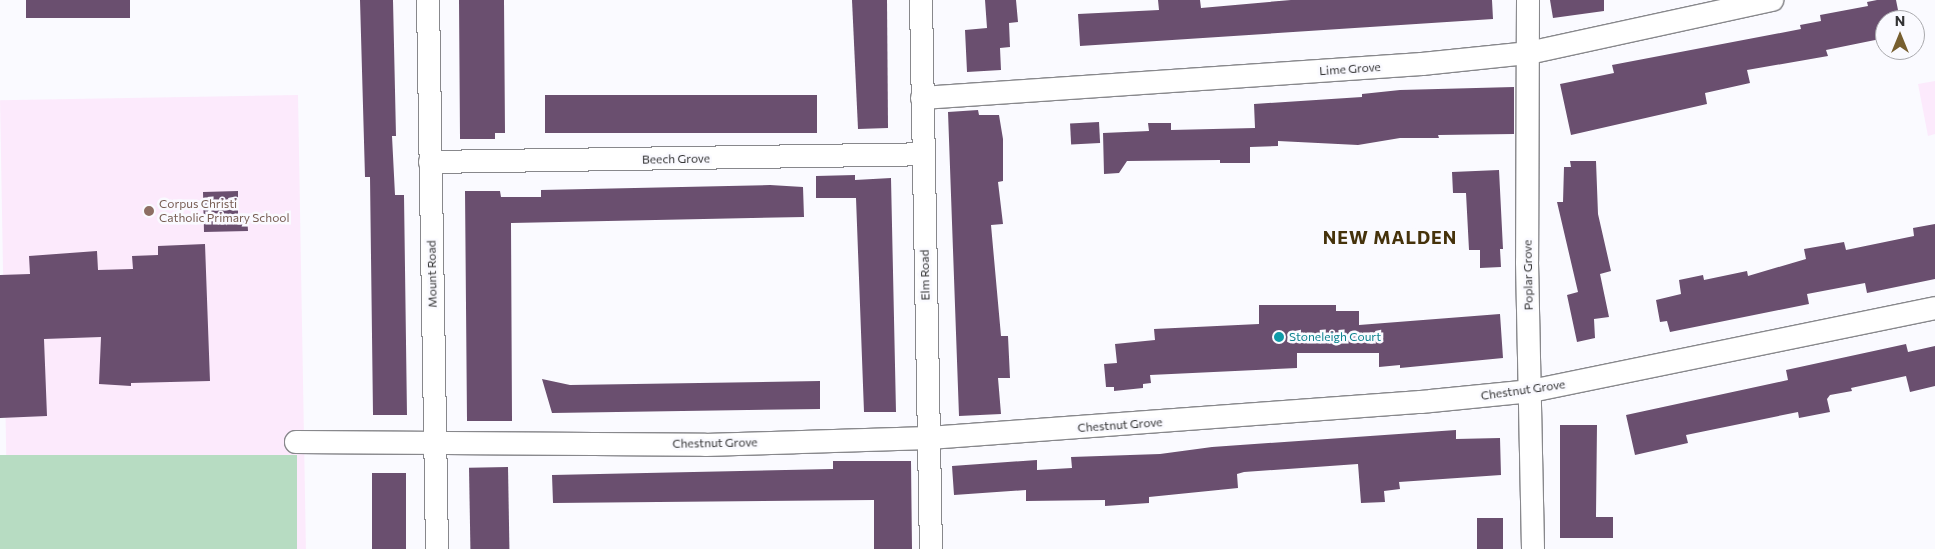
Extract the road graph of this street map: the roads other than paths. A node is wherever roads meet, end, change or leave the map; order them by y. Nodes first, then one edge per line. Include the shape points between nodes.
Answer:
1 (428, 0) edge
2 (921, 0) edge
3 (1528, 0) edge
4 (1772, 0) edge
5 (1529, 53) junction
6 (922, 98) junction
7 (922, 154) junction
8 (430, 162) junction
9 (1935, 308) edge
10 (1531, 391) junction
11 (929, 438) junction
12 (296, 442) dead end
13 (435, 442) junction
14 (436, 549) edge
15 (931, 549) edge
16 (1533, 549) edge

1 - 8 street, Mount Road
2 - 6 street, Elm Road
3 - 5 street, Poplar Grove
4 - 5 street, Lime Grove
5 - 6 street, Lime Grove via 1422,64
5 - 10 street, Poplar Grove via 1527,253
6 - 7 street, Elm Road
7 - 8 street, Beech Grove
7 - 11 street, Elm Road
8 - 13 street, Mount Road
9 - 10 street, Chestnut Grove
10 - 11 street, Chestnut Grove
10 - 16 street, Poplar Grove
11 - 13 street, Chestnut Grove via 704,444
11 - 15 street, Elm Road
12 - 13 street, Chestnut Grove
13 - 14 street, Mount Road

